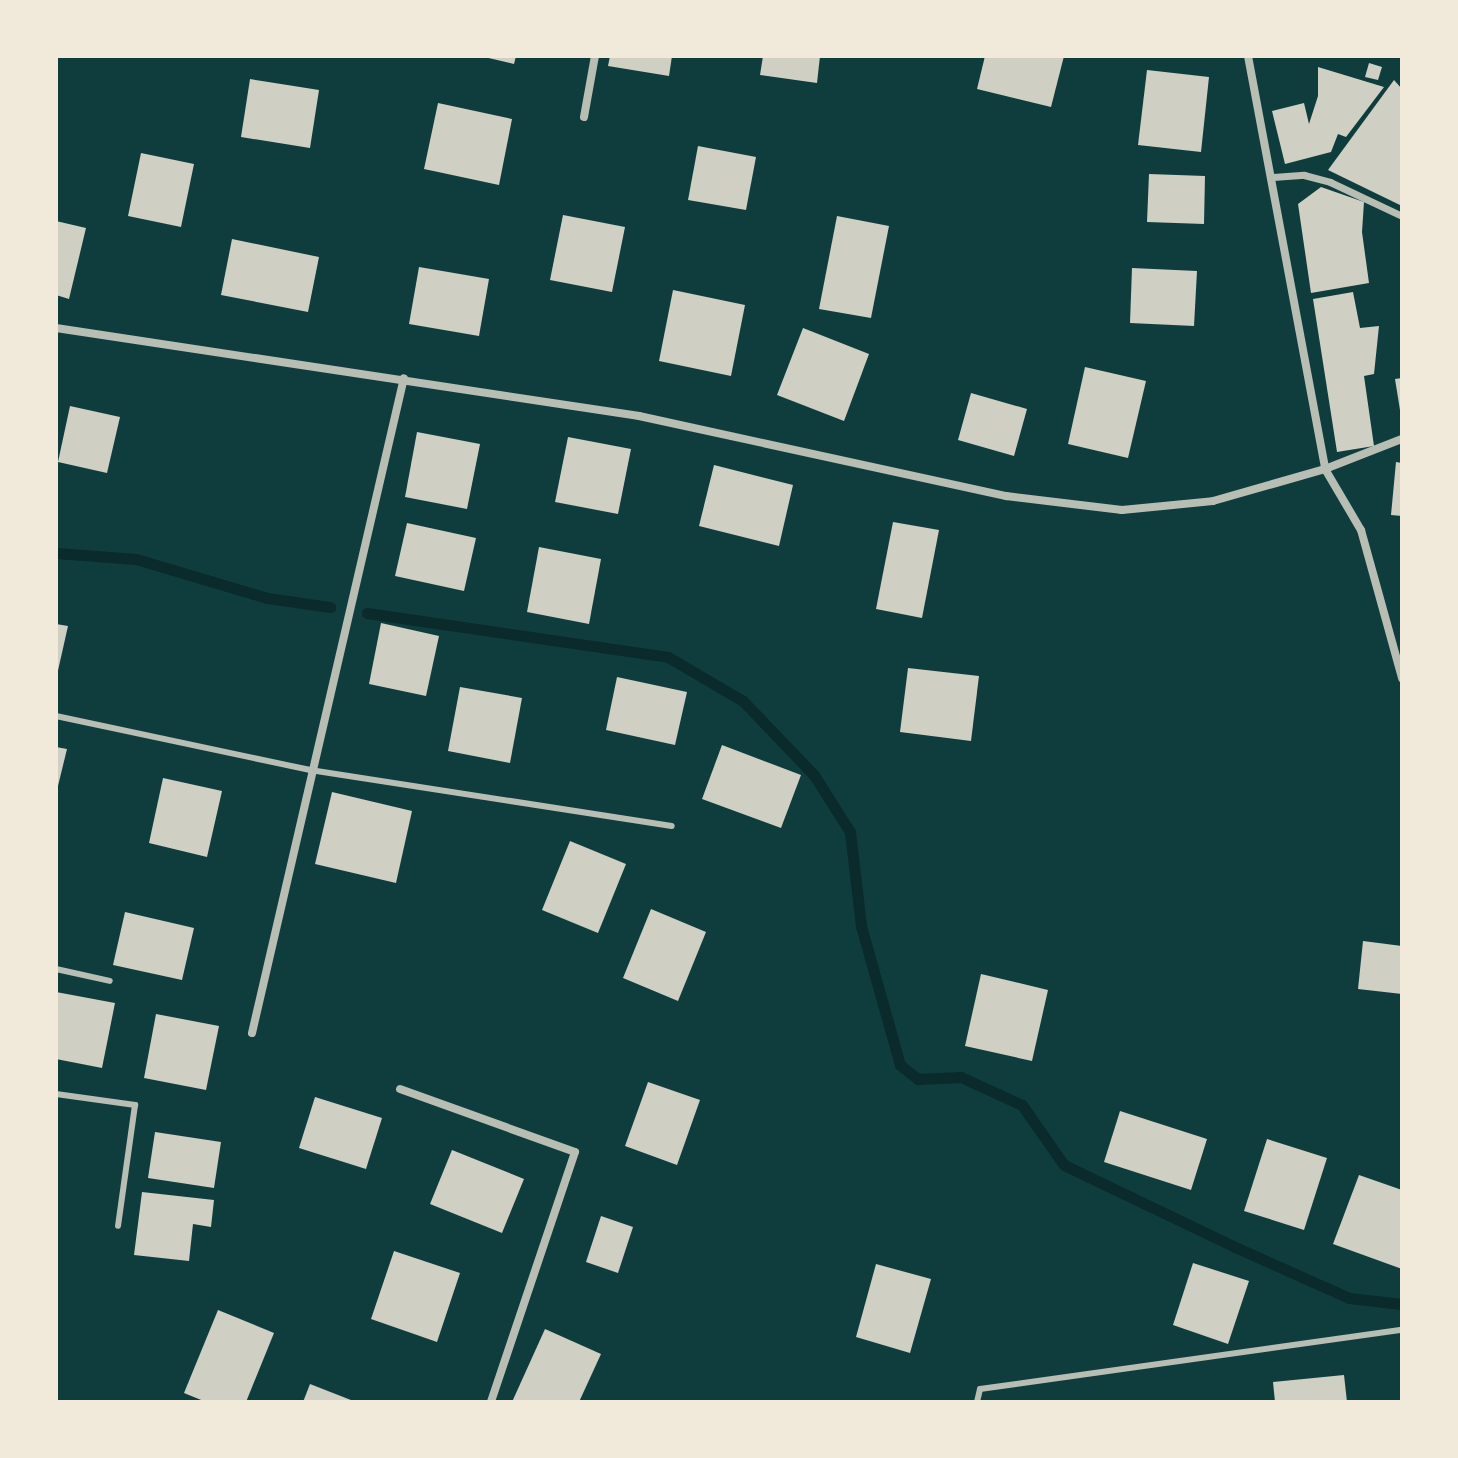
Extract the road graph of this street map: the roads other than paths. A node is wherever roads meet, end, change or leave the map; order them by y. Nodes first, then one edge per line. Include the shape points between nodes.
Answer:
1 (595, 56) edge
2 (1248, 56) edge
3 (584, 117) dead end
4 (1273, 177) junction
5 (1402, 216) edge
6 (56, 328) edge
7 (404, 378) junction
8 (1402, 439) edge
9 (1325, 469) junction
10 (1402, 678) edge
11 (56, 716) edge
12 (310, 770) junction
13 (672, 826) dead end
14 (56, 969) edge
15 (110, 981) dead end
16 (252, 1033) dead end
17 (400, 1089) dead end
18 (56, 1094) edge
19 (118, 1226) dead end
20 (1402, 1330) edge
21 (491, 1402) edge
22 (977, 1402) edge

1 - 3 street
2 - 4 street
4 - 5 street via 1304,175 1330,182
4 - 9 street
6 - 7 street
7 - 9 street via 639,416 1006,496 1122,510 1213,501
7 - 12 street
8 - 9 street
9 - 10 street via 1361,530
11 - 12 lane
12 - 13 lane
12 - 16 street
14 - 15 lane
17 - 21 street via 575,1152
18 - 19 lane via 135,1105
20 - 22 lane via 980,1389

